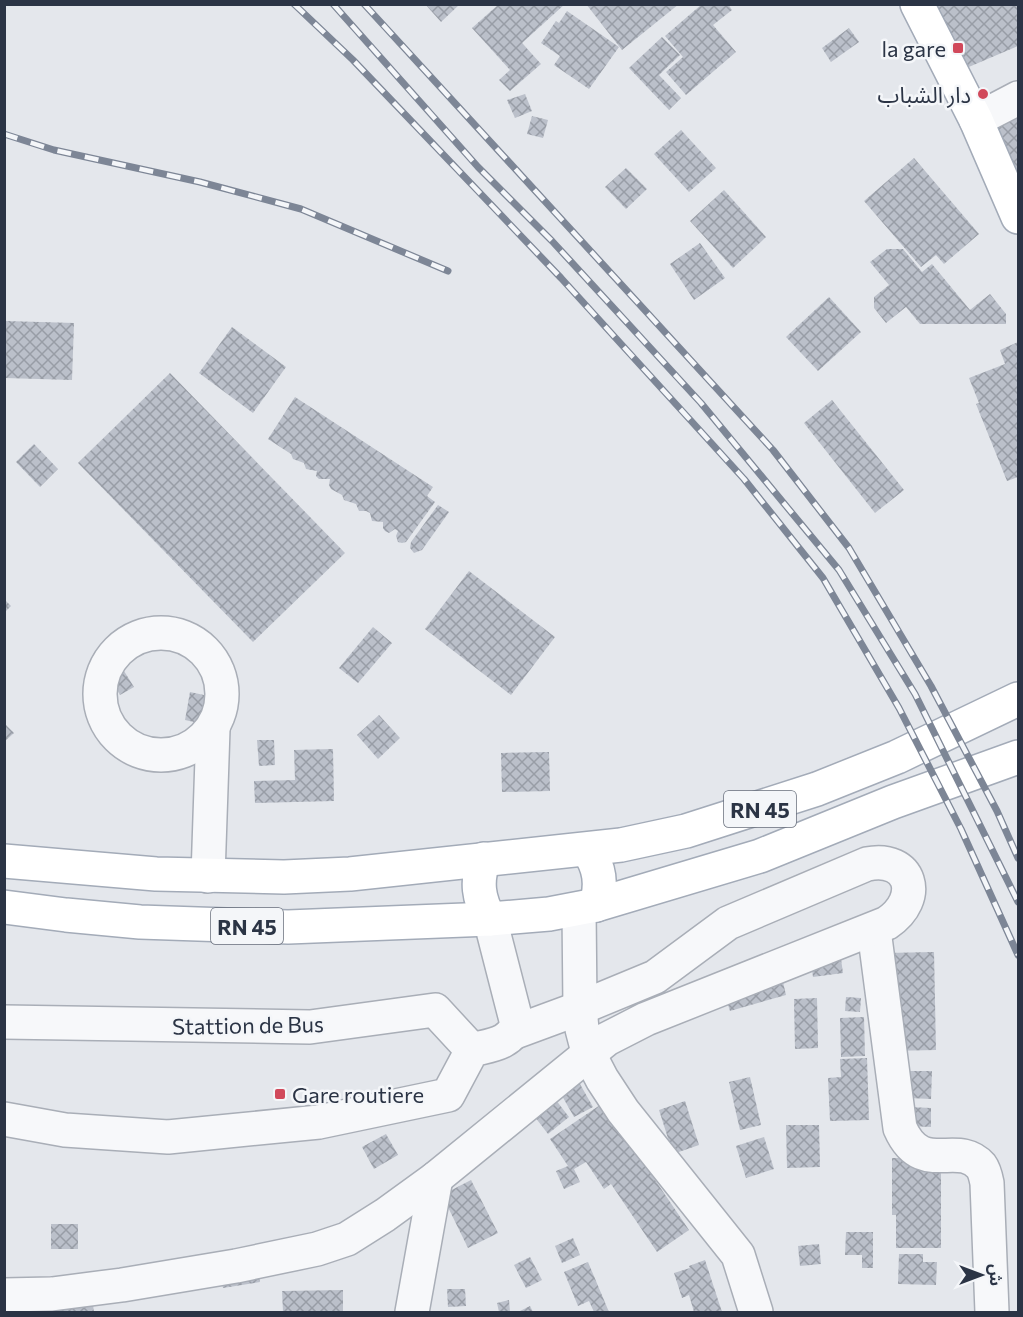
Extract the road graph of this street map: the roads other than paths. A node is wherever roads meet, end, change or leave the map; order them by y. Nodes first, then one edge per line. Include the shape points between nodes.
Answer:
1 (917, 4) edge
2 (1018, 98) edge
3 (976, 120) junction
4 (1018, 217) edge
5 (1018, 699) edge
6 (213, 729) dead end
7 (1018, 757) edge
8 (588, 850) junction
9 (484, 859) junction
10 (4, 861) edge
11 (208, 876) junction
12 (4, 906) edge
13 (588, 907) junction
14 (490, 920) junction
15 (874, 930) junction
16 (580, 1008) junction
17 (4, 1022) edge
18 (515, 1032) junction
19 (472, 1050) junction
20 (588, 1052) junction
21 (4, 1119) edge
22 (436, 1178) junction
23 (4, 1295) edge
24 (412, 1312) edge
25 (756, 1312) edge
26 (992, 1312) edge

1 - 3 main road
2 - 3 street
3 - 4 main road
5 - 8 main road, RN 45 via 897,757 818,789 686,831
6 - 11 street
7 - 13 main road, RN 45 via 760,856
8 - 9 main road, RN 45
8 - 13 main road via 601,882
9 - 11 main road, RN 45 via 350,874
9 - 14 main road via 479,896
10 - 11 main road, RN 45
12 - 14 main road, RN 45 via 140,922 236,926
13 - 14 main road, RN 45
13 - 16 street
14 - 18 street via 516,1016
15 - 16 street via 896,918 909,900 906,878 889,863 867,864 740,916 655,977
15 - 20 street via 646,1019
15 - 26 street via 900,1128 906,1142 919,1153 968,1157 981,1166 987,1184
16 - 18 street
16 - 20 street
17 - 19 street, Stattion de Bus via 310,1027 435,1010
18 - 19 street via 508,1040
19 - 21 street via 448,1095 319,1122 168,1137 65,1130
20 - 22 street
20 - 25 street via 623,1111 738,1255
22 - 23 street via 347,1239 317,1250 122,1285 52,1294
22 - 24 street

